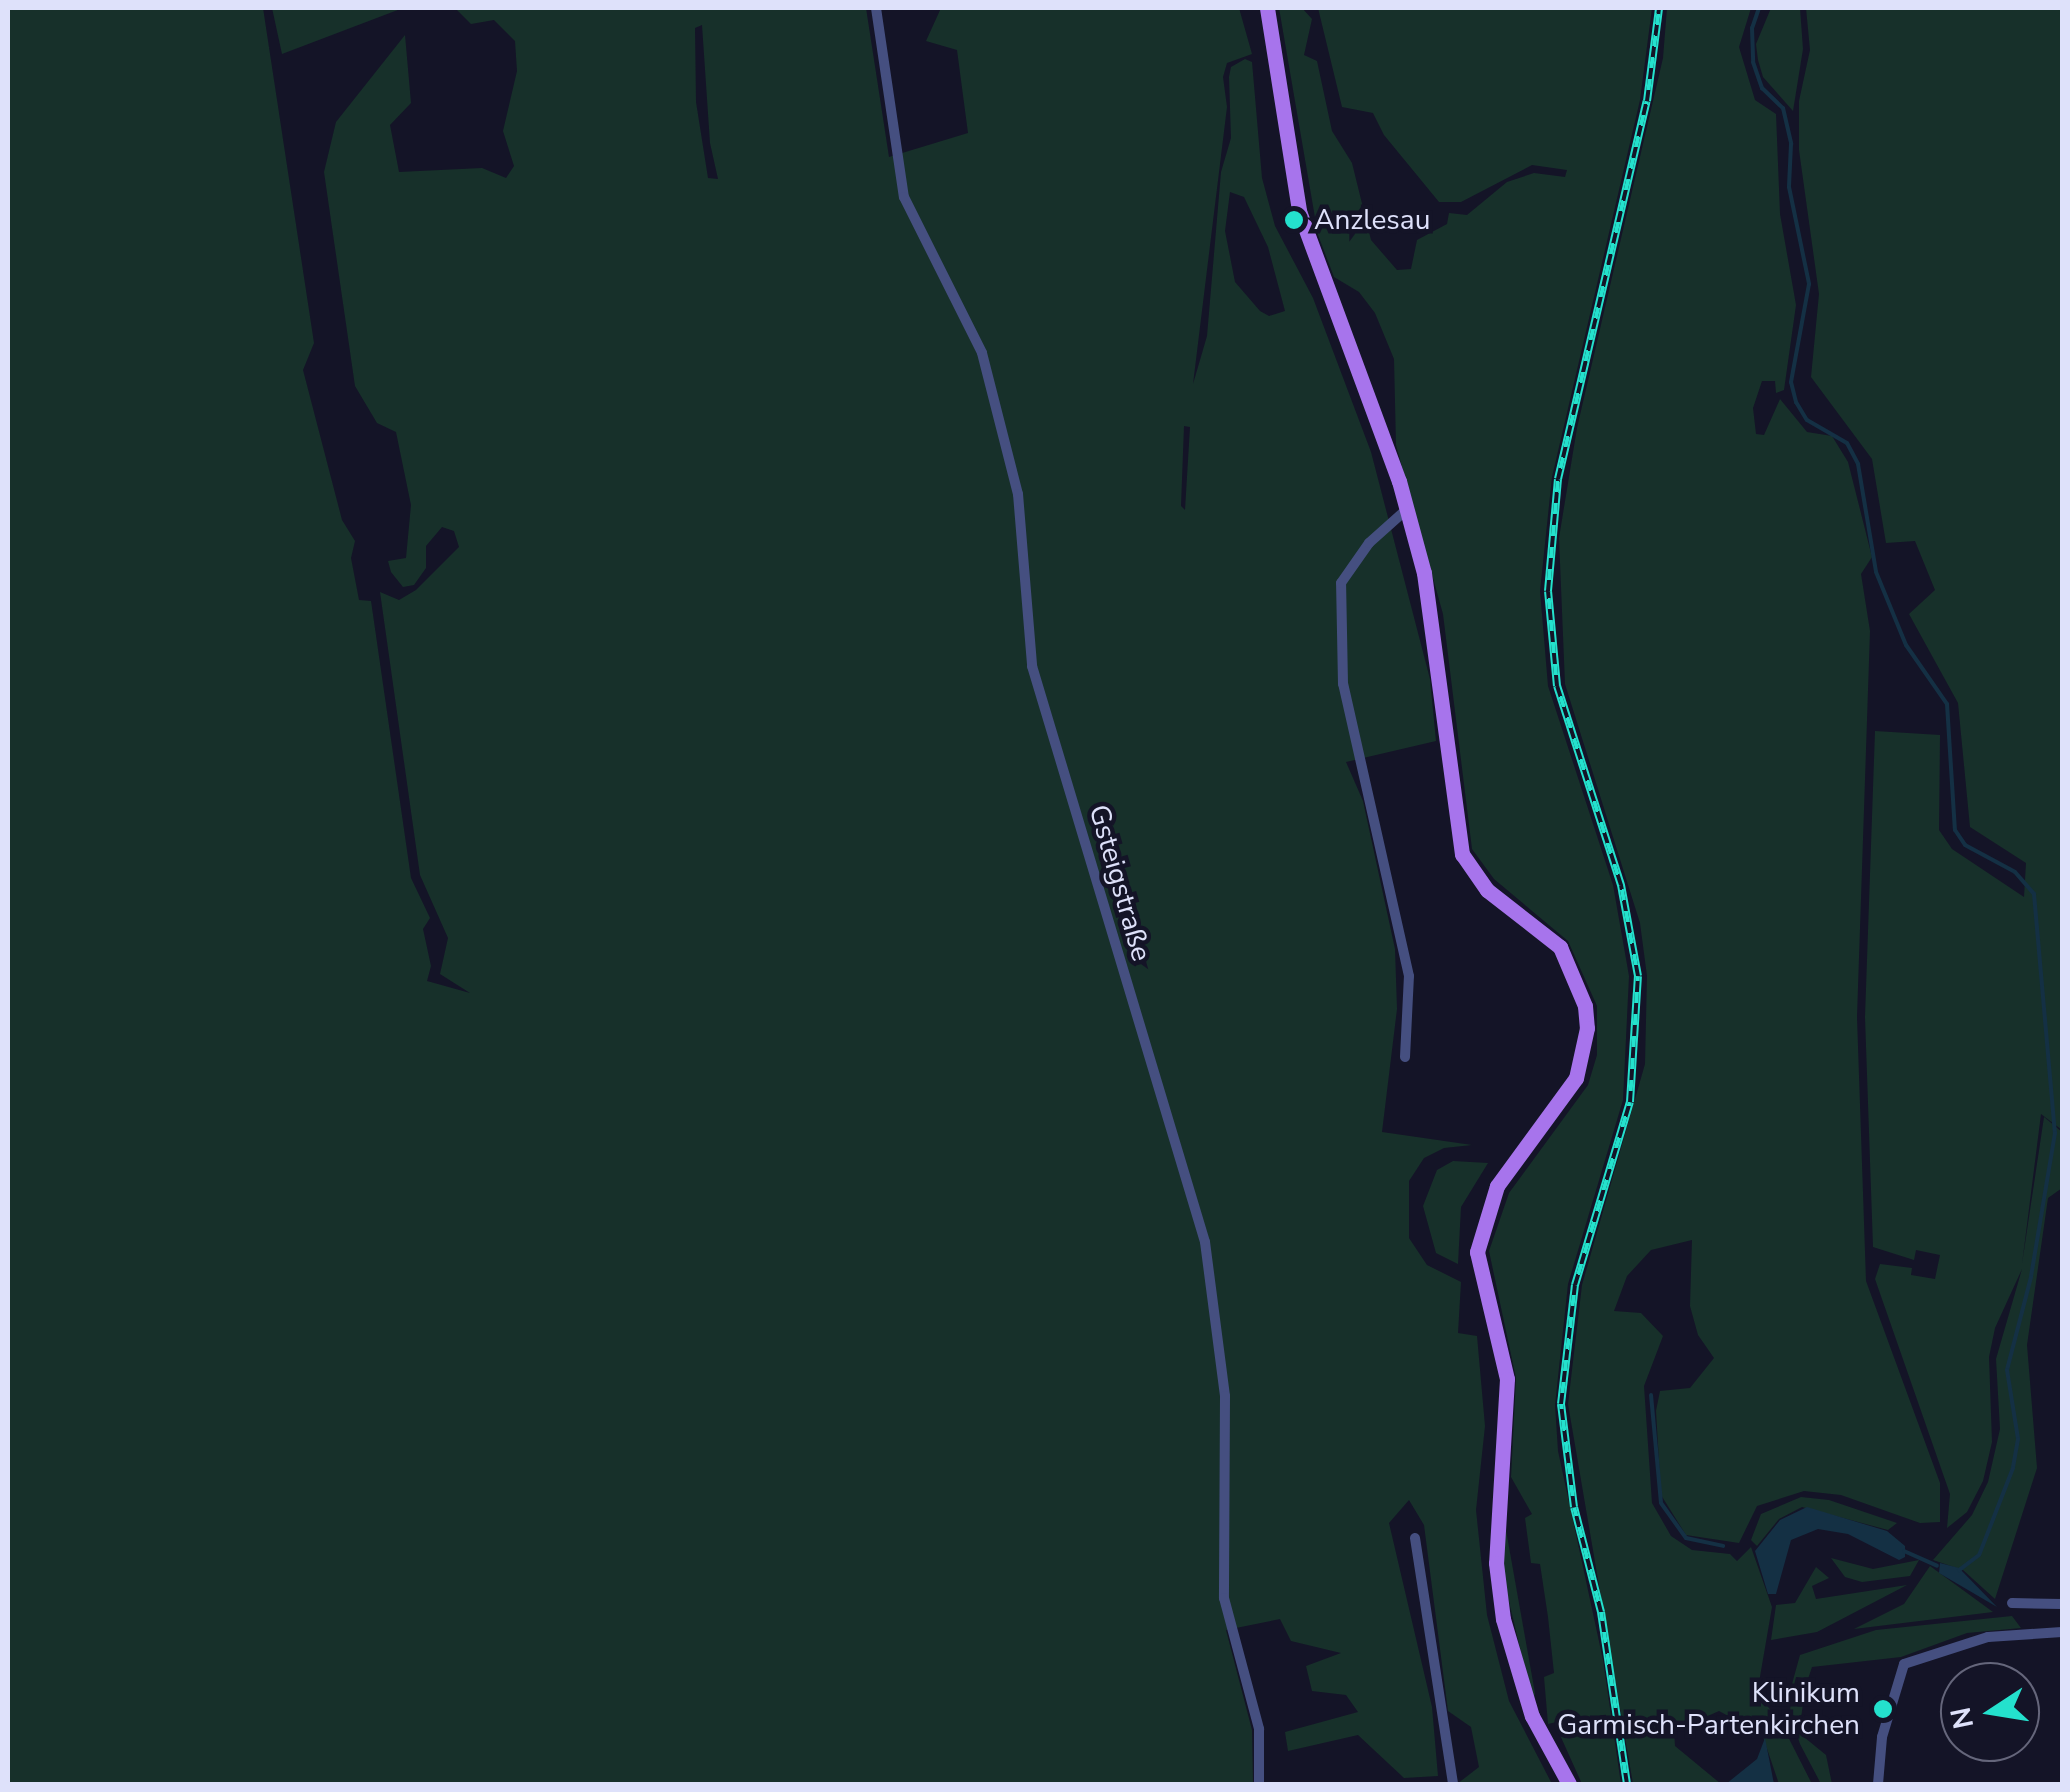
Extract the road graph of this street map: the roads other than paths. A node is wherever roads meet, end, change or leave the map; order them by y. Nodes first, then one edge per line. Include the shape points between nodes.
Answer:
1 (876, 8) edge
2 (1267, 8) edge
3 (1407, 509) junction
4 (1405, 1057) dead end
5 (1414, 1538) dead end
6 (2012, 1603) dead end
7 (2062, 1604) edge
8 (2062, 1632) edge
9 (1259, 1784) edge
10 (1453, 1784) edge
11 (1569, 1784) edge
12 (1878, 1784) edge

1 - 9 street, Gsteigstraße via 904,197 982,353 1018,494 1032,666 1205,1242 1225,1396 1224,1598 1259,1729
2 - 3 main road via 1299,211
3 - 4 street via 1355,558 1341,583 1343,684 1408,976
3 - 11 main road via 1432,616 1462,854 1487,890 1560,947 1585,1006 1576,1078 1497,1186 1476,1252 1507,1379 1496,1527 1503,1619 1532,1716
5 - 10 street
6 - 7 street
8 - 12 street via 1988,1637 1904,1664 1882,1737

